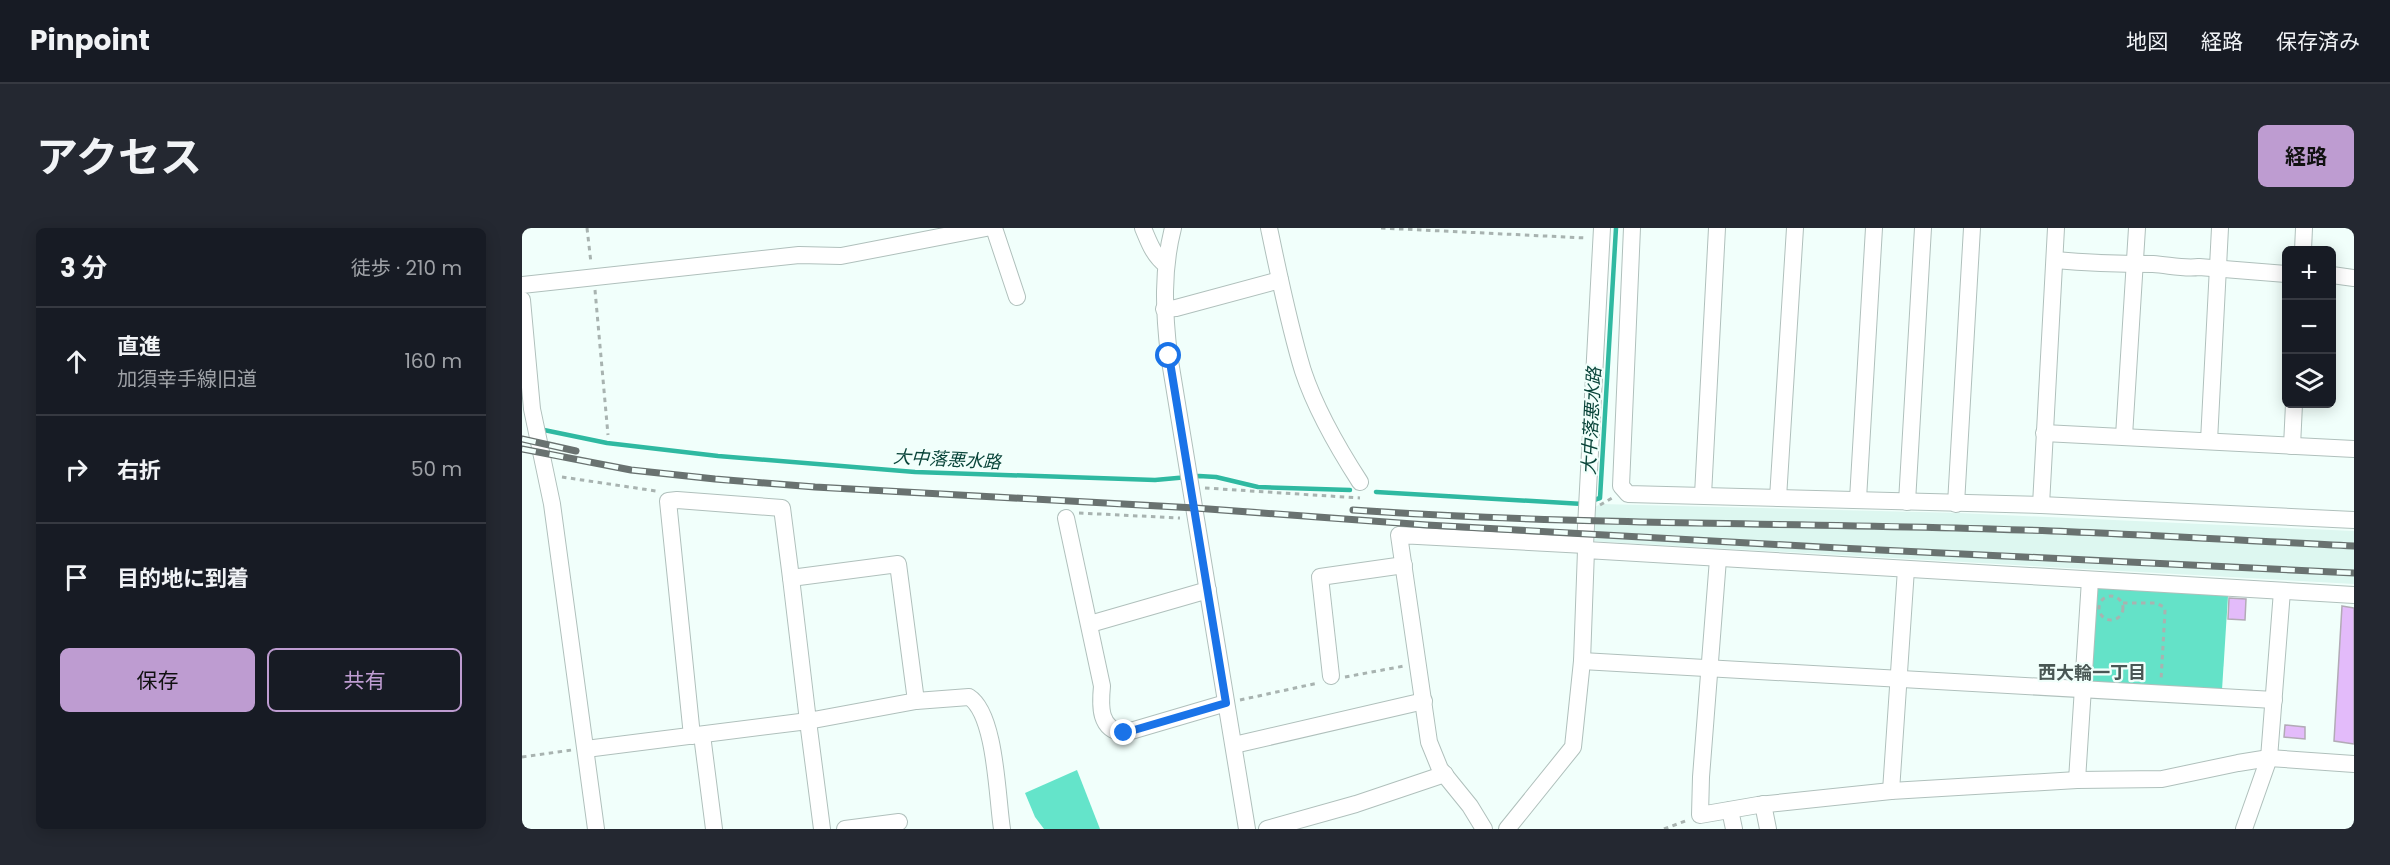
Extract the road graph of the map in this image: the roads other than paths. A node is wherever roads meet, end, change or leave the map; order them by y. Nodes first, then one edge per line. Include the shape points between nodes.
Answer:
1 (986, 228) edge
2 (994, 228) edge
3 (1143, 228) edge
4 (1173, 228) edge
5 (1269, 228) edge
6 (1632, 228) edge
7 (1717, 228) edge
8 (1795, 228) edge
9 (1874, 228) edge
10 (1923, 228) edge
11 (1972, 228) edge
12 (2056, 228) edge
13 (2137, 228) edge
14 (2220, 228) edge
15 (2304, 228) edge
16 (1602, 233) edge
17 (2303, 246) edge
18 (2055, 260) junction
19 (2135, 264) junction
20 (1166, 265) junction
21 (2217, 270) junction
22 (2282, 274) edge
23 (2336, 276) edge
24 (2354, 278) edge
25 (1280, 280) junction
26 (522, 285) edge
27 (1017, 297) dead end
28 (522, 300) edge
29 (1164, 309) junction
30 (2294, 408) edge
31 (527, 409) edge
32 (2044, 433) junction
33 (2124, 436) junction
34 (2210, 441) junction
35 (2292, 446) junction
36 (2354, 449) edge
37 (1360, 482) road end
38 (1703, 495) junction
39 (1778, 498) junction
40 (1858, 500) junction
41 (1907, 502) junction
42 (1956, 504) junction
43 (2041, 506) junction
44 (1066, 518) road end
45 (2354, 520) edge
46 (1586, 548) junction
47 (1718, 559) junction
48 (1404, 565) junction
49 (1906, 569) junction
50 (792, 578) junction
51 (2090, 580) junction
52 (1208, 590) junction
53 (2282, 591) junction
54 (2354, 595) edge
55 (1090, 624) junction
56 (1582, 662) junction
57 (1709, 669) junction
58 (1331, 676) dead end
59 (1898, 679) junction
60 (2083, 689) junction
61 (2274, 700) junction
62 (916, 701) junction
63 (1424, 701) junction
64 (1226, 703) junction
65 (808, 721) junction
66 (697, 736) junction
67 (1234, 745) junction
68 (586, 748) junction
69 (2269, 758) junction
70 (2354, 764) edge
71 (1444, 774) junction
72 (2077, 780) junction
73 (1891, 791) junction
74 (1764, 804) junction
75 (1730, 810) junction
76 (899, 822) dead end
77 (596, 829) edge
78 (714, 829) edge
79 (822, 829) edge
80 (845, 829) edge
81 (1002, 829) edge
82 (1247, 829) edge
83 (1267, 829) edge
84 (1484, 829) edge
85 (1507, 829) edge
86 (1734, 829) edge
87 (1768, 829) edge
88 (2244, 829) edge

1 - 26 street via 841,256 799,255
2 - 27 street
3 - 20 street via 1152,250
4 - 20 street
5 - 25 street
6 - 38 street via 1621,486 1628,494
7 - 38 street
8 - 39 street
9 - 40 street
10 - 41 street
11 - 42 street
12 - 18 street
13 - 19 street
14 - 21 street
15 - 17 street
16 - 46 street
18 - 19 street
18 - 32 street
19 - 21 street
19 - 33 street
20 - 29 street
21 - 22 street
21 - 34 street
23 - 24 street
25 - 29 street
25 - 37 street via 1304,373 1335,442
28 - 31 street
29 - 52 street
30 - 35 street
31 - 68 street via 552,504
32 - 33 street
32 - 43 street
33 - 34 street
34 - 35 street
35 - 36 street
38 - 39 street
39 - 40 street
40 - 41 street
41 - 42 street
42 - 43 street
43 - 45 street
44 - 55 street
46 - 47 street
46 - 48 street via 1399,536
46 - 56 street
47 - 49 street
47 - 57 street
48 - 58 street via 1320,577
48 - 63 street
49 - 51 street
49 - 59 street
50 - 62 street via 898,564
50 - 65 street
50 - 66 street via 782,508 668,501
51 - 53 street
51 - 60 street
52 - 55 street
52 - 64 street
53 - 54 street
53 - 61 street
55 - 64 street via 1102,686 1104,722 1110,729 1124,733
56 - 57 street
56 - 85 street via 1573,747
57 - 59 street
57 - 75 street via 1700,815
59 - 60 street
59 - 73 street
60 - 61 street
60 - 72 street
61 - 69 street
62 - 65 street
62 - 81 street via 969,697 976,702 993,746
63 - 67 street
63 - 71 street via 1429,742
64 - 67 street
65 - 66 street
65 - 79 street
66 - 68 street
66 - 78 street
67 - 82 street
68 - 77 street
69 - 70 street
69 - 72 street via 2162,779
69 - 88 street
71 - 83 street
71 - 84 street
72 - 73 street
73 - 74 street
74 - 75 street
74 - 87 street
75 - 86 street
76 - 80 street

